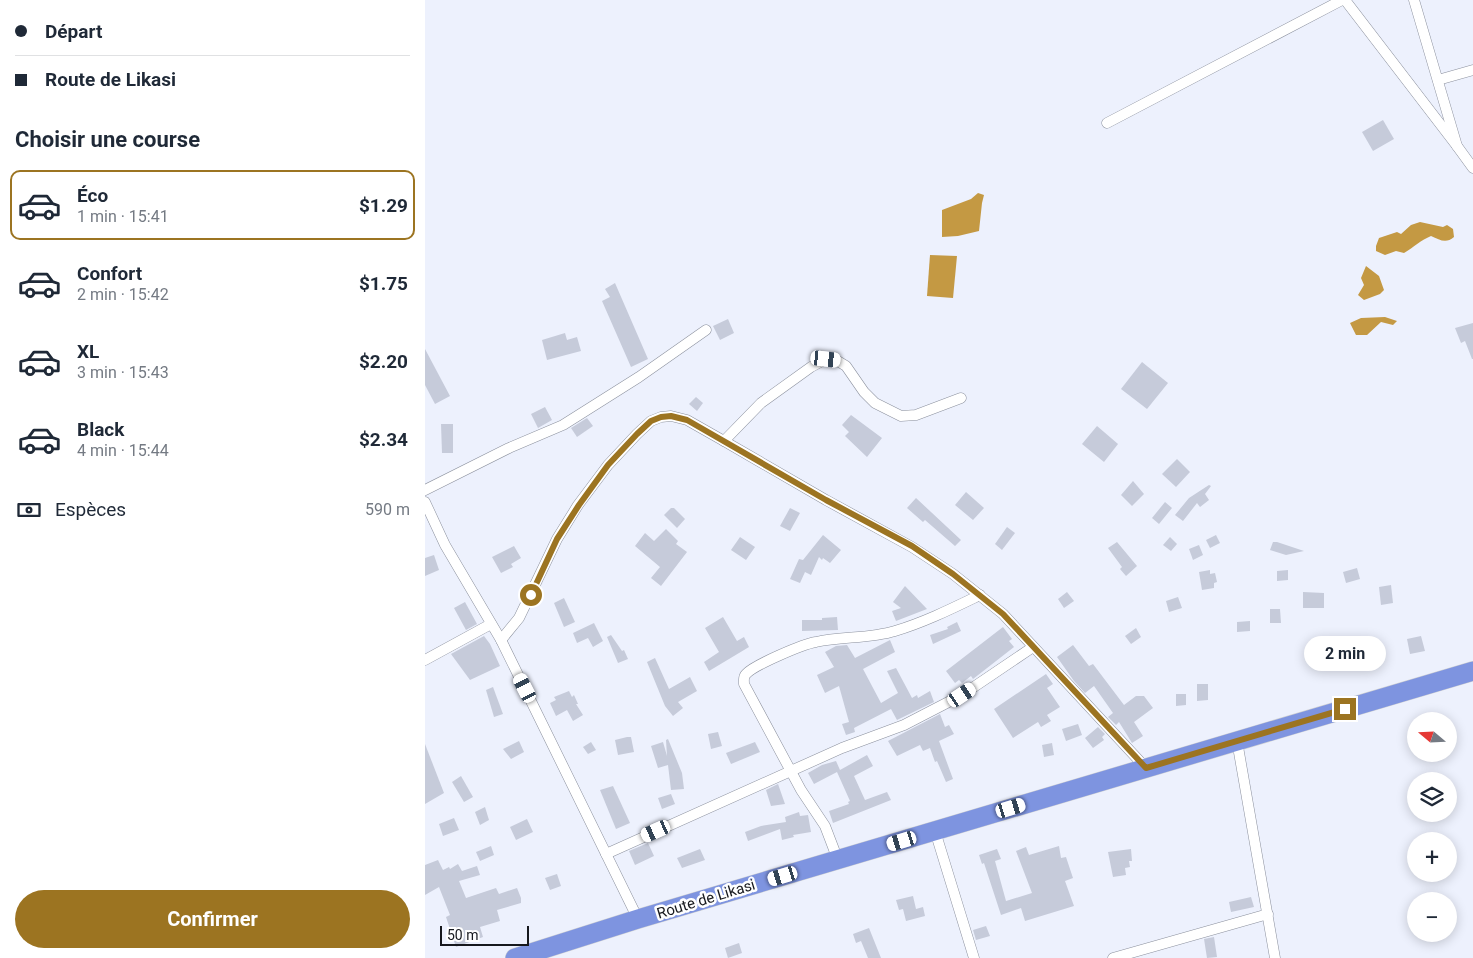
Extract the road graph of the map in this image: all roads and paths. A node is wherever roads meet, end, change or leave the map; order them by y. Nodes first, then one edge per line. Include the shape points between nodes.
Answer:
1 (1344, 0) edge
2 (1414, 0) edge
3 (1473, 70) edge
4 (1437, 80) junction
5 (1107, 123) dead end
6 (1457, 146) junction
7 (1473, 168) edge
8 (706, 330) dead end
9 (961, 398) dead end
10 (724, 441) junction
11 (425, 490) edge
12 (425, 502) edge
13 (980, 595) junction
14 (491, 624) junction
15 (501, 640) junction
16 (1033, 647) junction
17 (425, 660) edge
18 (1473, 671) edge
19 (1237, 741) junction
20 (1146, 768) junction
21 (791, 770) junction
22 (935, 831) junction
23 (606, 854) junction
24 (837, 860) junction
25 (1267, 914) junction
26 (638, 919) junction
27 (515, 958) edge
28 (974, 958) edge
29 (1113, 958) edge
30 (1275, 958) edge

1 - 5 street
1 - 6 street
2 - 4 street
3 - 4 street
4 - 6 street
6 - 7 street
8 - 11 street via 563,425
9 - 10 street via 916,416 901,416 875,403 846,366 826,359 761,403
10 - 13 street via 912,546
10 - 15 street via 687,420 671,416 651,421 608,465 574,512 557,539 519,618
12 - 14 street via 445,545
13 - 16 street via 1003,614
13 - 21 street via 895,632 814,642 747,672 744,684
14 - 15 street
14 - 17 street
15 - 23 street
16 - 20 street
16 - 21 street via 962,695 904,725
18 - 19 highway, Route de Likasi
19 - 20 highway, Route de Likasi
19 - 25 street
20 - 22 highway, Route de Likasi
21 - 23 street
21 - 24 street via 825,826
22 - 24 highway, Route de Likasi
22 - 28 street
23 - 26 street
24 - 26 highway, Route de Likasi
25 - 29 street
25 - 30 street
26 - 27 highway, Route de Likasi

